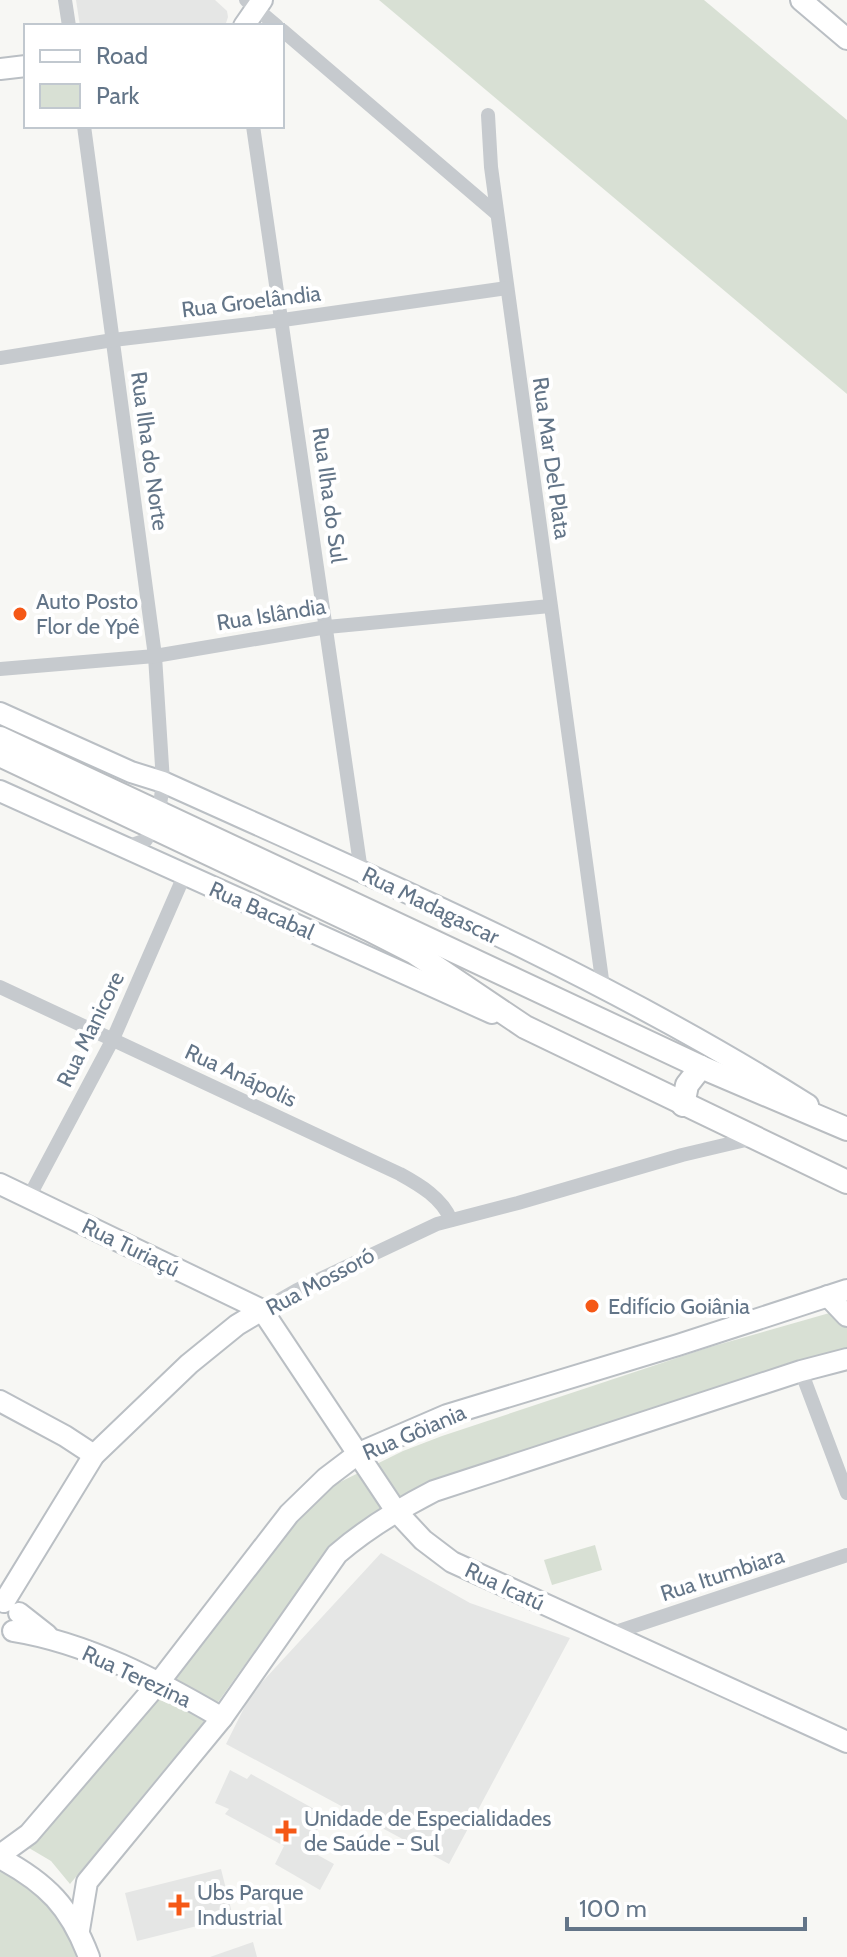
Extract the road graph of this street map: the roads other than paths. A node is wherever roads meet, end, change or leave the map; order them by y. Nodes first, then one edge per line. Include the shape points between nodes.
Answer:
1 (65, 0) edge
2 (801, 0) edge
3 (255, 3) edge
4 (69, 24) edge
5 (245, 24) edge
6 (275, 24) edge
7 (284, 32) edge
8 (847, 39) edge
9 (24, 66) edge
10 (0, 69) edge
11 (488, 115) dead end
12 (84, 128) edge
13 (253, 128) edge
14 (497, 214) junction
15 (507, 288) junction
16 (283, 320) junction
17 (113, 340) junction
18 (0, 358) edge
19 (550, 606) junction
20 (327, 627) junction
21 (155, 656) junction
22 (0, 669) edge
23 (0, 713) edge
24 (0, 738) edge
25 (0, 755) edge
26 (163, 782) junction
27 (0, 791) edge
28 (156, 821) junction
29 (123, 848) junction
30 (361, 871) junction
31 (184, 876) junction
32 (0, 987) edge
33 (603, 987) junction
34 (525, 1027) junction
35 (113, 1039) junction
36 (701, 1067) junction
37 (683, 1105) junction
38 (846, 1128) edge
39 (754, 1138) junction
40 (847, 1182) edge
41 (0, 1184) edge
42 (29, 1197) junction
43 (451, 1220) junction
44 (838, 1293) edge
45 (262, 1310) junction
46 (847, 1316) edge
47 (847, 1358) edge
48 (801, 1371) junction
49 (0, 1401) edge
50 (359, 1453) junction
51 (94, 1455) junction
52 (847, 1493) edge
53 (396, 1511) junction
54 (847, 1555) edge
55 (6, 1622) edge
56 (610, 1634) junction
57 (160, 1681) junction
58 (222, 1718) junction
59 (847, 1742) edge
60 (0, 1857) edge
61 (79, 1930) junction
62 (89, 1957) edge

1 - 4 street
2 - 8 street
3 - 5 street
3 - 6 street
7 - 14 street
9 - 10 street
11 - 14 street, Rua Mar Del Plata
12 - 17 street, Rua Ilha do Norte
13 - 16 street, Rua Ilha do Sul
14 - 15 street, Rua Mar Del Plata
15 - 16 street, Rua Groelândia
15 - 19 street, Rua Mar Del Plata
16 - 17 street, Rua Groelândia
16 - 20 street, Rua Ilha do Sul
17 - 18 street, Rua Groelândia
17 - 21 street, Rua Ilha do Norte
19 - 20 street, Rua Islândia
19 - 33 street, Rua Mar Del Plata
20 - 21 street, Rua Islândia
20 - 30 street, Rua Ilha do Sul
21 - 22 street, Rua Islândia
21 - 26 street, Rua Ilha do Norte
23 - 26 street, Rua Madagascar
24 - 28 main road
25 - 28 main road
26 - 28 street, Rua Ilha do Norte
26 - 30 street, Rua Madagascar
27 - 29 street, Rua Bacabal
28 - 29 street via 146,840
28 - 34 main road via 415,953
28 - 36 main road
29 - 31 street, Rua Bacabal
30 - 33 street, Rua Madagascar
31 - 34 street, Rua Bacabal
31 - 35 street, Rua Manicore
32 - 35 street, Rua Anápolis
33 - 38 street, Rua Madagascar
34 - 37 main road
35 - 42 street, Rua Manicore
35 - 43 street, Rua Anápolis via 400,1174 435,1198
36 - 37 main road via 687,1085
36 - 38 main road
37 - 39 main road
39 - 40 main road
39 - 43 street, Rua Mossoró
41 - 42 street, Rua Turiaçú
42 - 45 street, Rua Turiaçú
43 - 45 street, Rua Mossoró via 395,1242
44 - 46 street
44 - 50 street, Rua Gôiania via 447,1415
45 - 50 street, Rua Icatú
45 - 51 street, Rua Mossoró via 189,1364
47 - 48 street
48 - 52 street
48 - 53 street via 462,1481
49 - 51 street
50 - 53 street, Rua Icatú
50 - 57 street, Rua Gôiania via 289,1514
51 - 55 street, Rua Mossoró
53 - 56 street, Rua Icatú via 452,1562
53 - 58 street via 337,1554
54 - 56 street, Rua Itumbiara
55 - 57 street, Rua Terezina
56 - 59 street, Rua Icatú
57 - 58 street, Rua Terezina
57 - 60 street, Rua Gôiania via 29,1834
58 - 61 street via 87,1882
60 - 61 street via 58,1899
61 - 62 street

